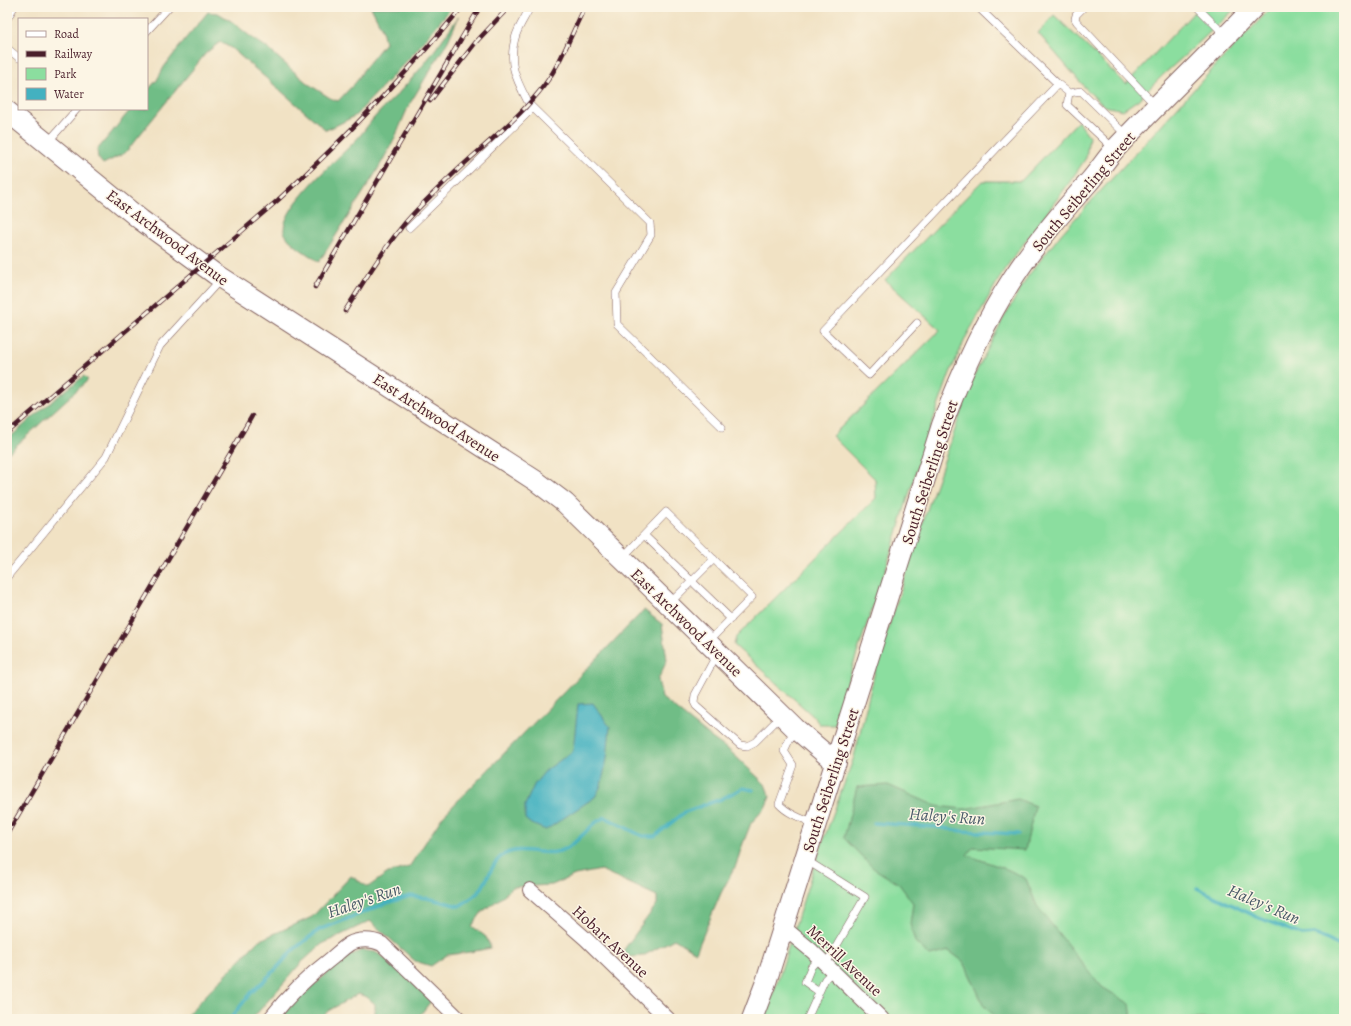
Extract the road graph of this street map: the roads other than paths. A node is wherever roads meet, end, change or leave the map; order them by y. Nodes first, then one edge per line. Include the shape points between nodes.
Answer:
1 (14, 7) edge
2 (169, 7) edge
3 (530, 7) edge
4 (985, 7) edge
5 (1084, 7) edge
6 (1197, 7) edge
7 (1254, 7) edge
8 (7, 19) edge
9 (148, 30) edge
10 (1226, 36) junction
11 (7, 48) edge
12 (18, 57) edge
13 (1058, 84) junction
14 (1069, 93) junction
15 (1156, 106) junction
16 (534, 108) junction
17 (75, 110) edge
18 (7, 111) edge
19 (1121, 143) junction
20 (47, 144) junction
21 (409, 228) dead end
22 (222, 278) junction
23 (917, 322) dead end
24 (722, 427) dead end
25 (644, 535) junction
26 (621, 558) junction
27 (714, 559) junction
28 (7, 577) edge
29 (692, 581) junction
30 (669, 604) junction
31 (731, 619) junction
32 (713, 647) junction
33 (789, 721) junction
34 (836, 763) junction
35 (816, 824) junction
36 (804, 859) junction
37 (530, 890) dead end
38 (783, 927) junction
39 (826, 964) junction
40 (819, 992) junction
41 (270, 1019) edge
42 (459, 1019) edge
43 (668, 1019) edge
44 (752, 1019) edge
45 (807, 1019) edge
46 (882, 1019) edge

1 - 8 lane
2 - 9 lane
3 - 16 lane via 516,35 511,62 517,82
4 - 13 lane via 981,10
5 - 15 lane via 1076,15 1077,22
6 - 10 lane
7 - 10 main road, South Seiberling Street
10 - 15 main road, South Seiberling Street
11 - 12 lane
13 - 14 lane
13 - 23 lane via 823,331 869,375
14 - 19 lane via 1081,91
14 - 19 lane via 1067,105
15 - 19 main road, South Seiberling Street
16 - 21 lane
16 - 24 lane via 650,222 651,235 616,293 617,324
17 - 20 lane
18 - 20 main road, East Archwood Avenue
19 - 34 main road, South Seiberling Street via 1056,218 1028,256 998,303 972,353 942,425
20 - 22 main road, East Archwood Avenue via 147,224
22 - 26 main road, East Archwood Avenue via 536,481 565,503
22 - 28 lane via 160,346 106,457
25 - 26 lane
25 - 27 lane via 666,512
25 - 29 lane
26 - 30 main road, East Archwood Avenue
27 - 29 lane
27 - 31 lane via 752,597
29 - 30 lane
29 - 31 lane
30 - 32 main road, East Archwood Avenue
31 - 32 lane
32 - 33 main road, East Archwood Avenue
32 - 33 lane via 695,695 696,706 740,745 747,746
33 - 34 main road, East Archwood Avenue
33 - 35 lane via 784,751 793,765 779,804 783,809
34 - 35 main road, South Seiberling Street
35 - 36 main road, South Seiberling Street
36 - 38 main road, South Seiberling Street
36 - 39 lane via 865,897
37 - 43 street, Hobart Avenue via 586,939
38 - 39 street, Merrill Avenue
38 - 44 main road, South Seiberling Street
39 - 40 lane via 825,979
39 - 40 lane via 811,967 804,982
39 - 46 street, Merrill Avenue
40 - 45 lane
41 - 42 street via 314,971 349,944 358,941 377,942 388,950

